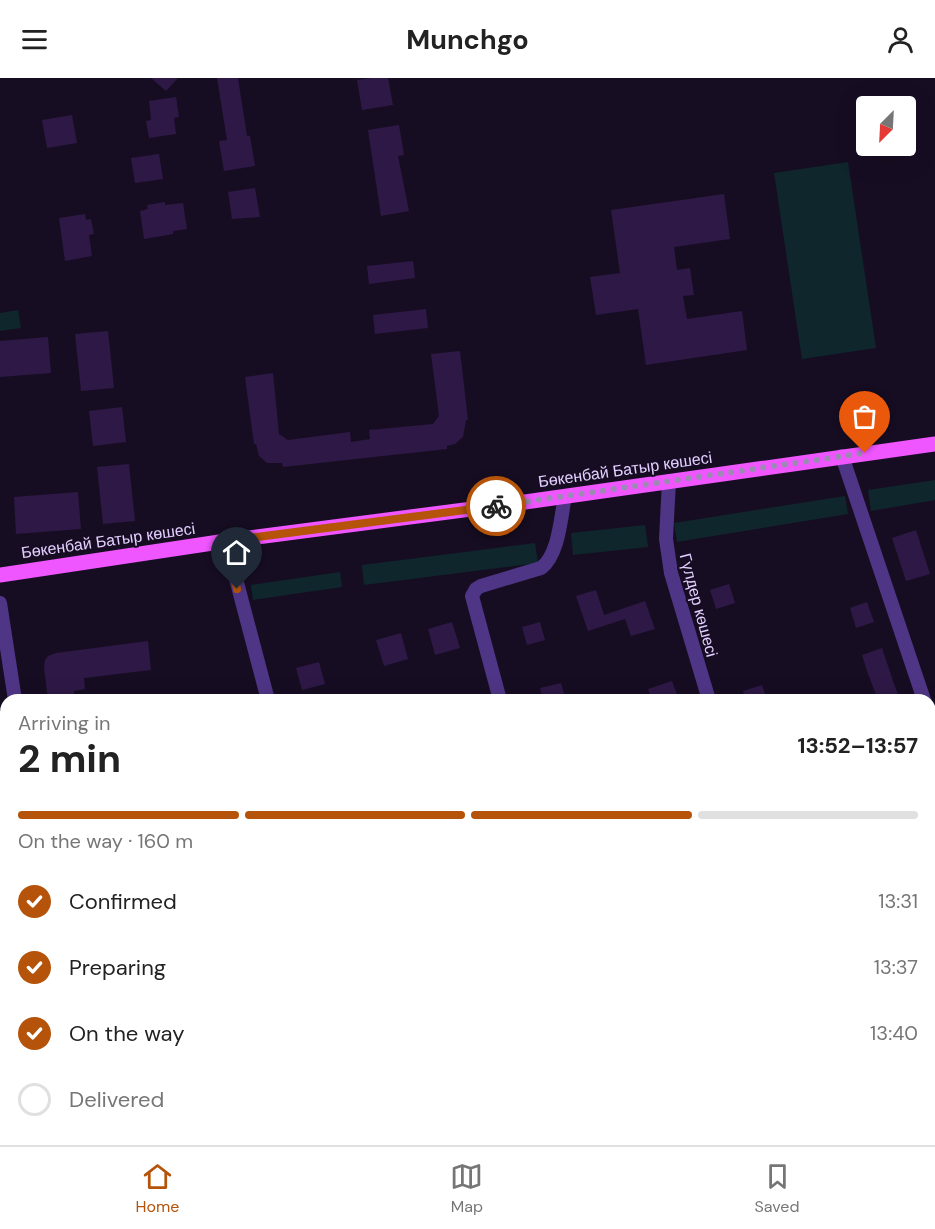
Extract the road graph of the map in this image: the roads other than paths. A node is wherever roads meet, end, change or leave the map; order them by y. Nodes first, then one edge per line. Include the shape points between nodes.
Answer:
1 (935, 444) edge
2 (842, 456) junction
3 (669, 481) junction
4 (565, 496) junction
5 (226, 541) junction
6 (0, 575) edge
7 (0, 603) edge
8 (14, 694) edge
9 (266, 694) edge
10 (498, 694) edge
11 (707, 694) edge
12 (922, 694) edge

1 - 2 main road, Бөкенбай Батыр көшесі
2 - 3 main road, Бөкенбай Батыр көшесі
2 - 12 street
3 - 4 main road, Бөкенбай Батыр көшесі
3 - 11 street, Гүлдер көшесі via 666,539 671,573
4 - 5 main road, Бөкенбай Батыр көшесі
4 - 10 street via 554,551 546,564 481,586 473,593
5 - 6 main road, Бөкенбай Батыр көшесі
5 - 9 street
7 - 8 street

